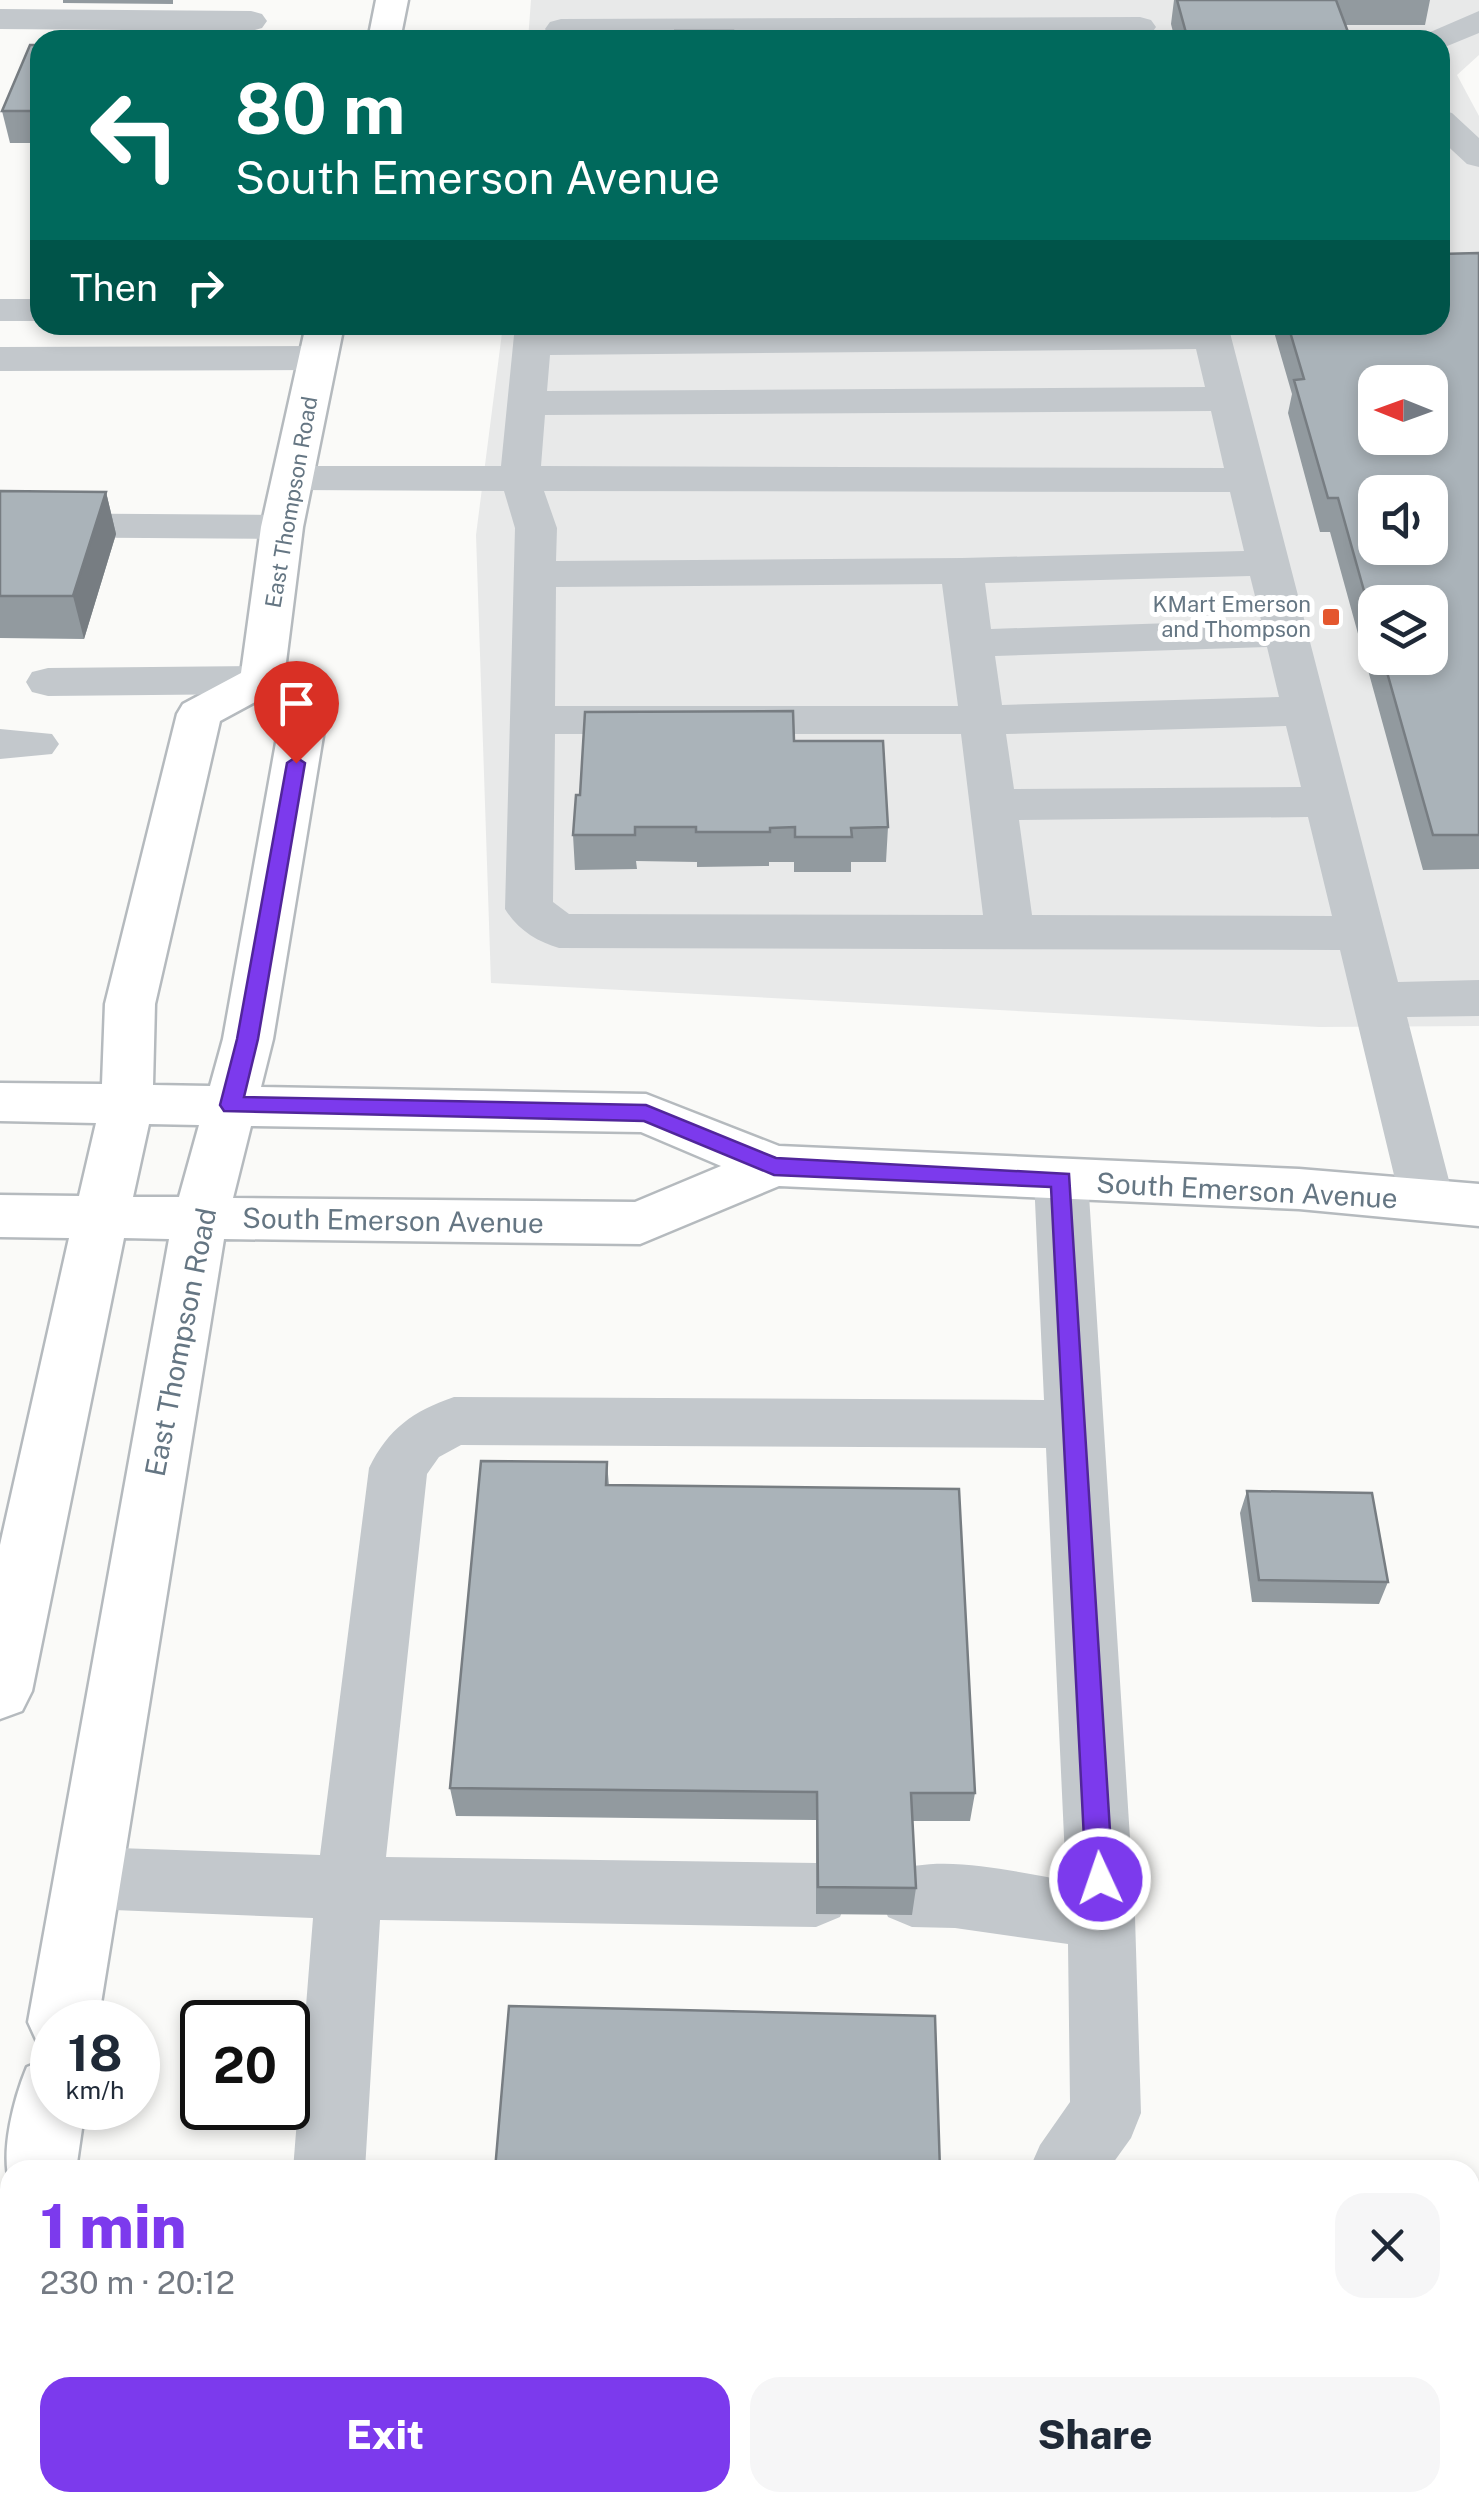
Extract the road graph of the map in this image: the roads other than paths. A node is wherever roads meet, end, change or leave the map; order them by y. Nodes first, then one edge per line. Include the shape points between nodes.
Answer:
1 (392, 0) edge
2 (0, 10) edge
3 (0, 19) edge
4 (251, 20) edge
5 (1479, 20) edge
6 (210, 21) junction
7 (1139, 22) edge
8 (561, 23) edge
9 (386, 30) edge
10 (747, 30) edge
11 (949, 30) edge
12 (1450, 34) edge
13 (1450, 130) edge
14 (1479, 158) edge
15 (0, 310) edge
16 (30, 310) edge
17 (533, 335) edge
18 (1212, 335) edge
19 (322, 342) edge
20 (0, 358) edge
21 (1227, 399) junction
22 (527, 403) junction
23 (296, 462) junction
24 (520, 478) junction
25 (1246, 480) junction
26 (0, 525) edge
27 (282, 528) junction
28 (1266, 563) junction
29 (962, 570) junction
30 (535, 574) junction
31 (1284, 634) junction
32 (971, 643) junction
33 (262, 680) junction
34 (48, 682) dead end
35 (1303, 711) junction
36 (532, 720) junction
37 (982, 720) junction
38 (1326, 802) junction
39 (992, 805) junction
40 (1010, 932) junction
41 (1359, 932) junction
42 (1479, 998) edge
43 (1376, 1000) junction
44 (0, 1102) edge
45 (127, 1104) junction
46 (231, 1105) junction
47 (774, 1166) junction
48 (1062, 1180) junction
49 (1453, 1203) edge
50 (0, 1216) edge
51 (102, 1216) junction
52 (201, 1217) junction
53 (1075, 1424) junction
54 (18, 1522) edge
55 (0, 1692) edge
56 (89, 1878) junction
57 (349, 1888) junction
58 (816, 1895) edge
59 (912, 1896) edge
60 (1102, 1917) junction
61 (68, 2000) edge
62 (46, 2130) edge
63 (42, 2160) edge
64 (330, 2160) edge
65 (1072, 2160) edge

1 - 9 main road
2 - 6 lane via 190,11
3 - 6 lane
4 - 6 lane
5 - 12 lane
7 - 11 lane
8 - 10 lane
13 - 14 lane
15 - 16 lane
17 - 22 lane
18 - 21 lane
19 - 20 lane
19 - 23 main road, East Thompson Road
21 - 22 lane
21 - 25 lane
22 - 24 lane
23 - 24 lane
23 - 27 main road, East Thompson Road
24 - 25 lane
24 - 30 lane via 536,528
25 - 28 lane
26 - 27 lane
27 - 33 main road, East Thompson Road
28 - 29 lane
28 - 31 lane
29 - 30 lane
29 - 32 lane
30 - 36 lane
31 - 32 lane
31 - 35 lane
32 - 37 lane
33 - 34 lane
33 - 45 main road via 199,714 130,1004
33 - 46 main road, East Thompson Road via 302,724
35 - 37 lane
35 - 38 lane
36 - 37 lane
36 - 40 lane via 529,909 559,931
37 - 39 lane
38 - 39 lane
38 - 41 lane
39 - 40 lane
40 - 41 lane
41 - 43 lane
42 - 43 lane
43 - 49 lane
44 - 45 main road, South Emerson Avenue
45 - 46 main road, South Emerson Avenue
45 - 51 main road
46 - 47 main road, South Emerson Avenue via 646,1113
46 - 52 main road, East Thompson Road
47 - 48 main road, South Emerson Avenue
47 - 52 main road, South Emerson Avenue via 640,1223
48 - 49 main road, South Emerson Avenue
48 - 53 lane
50 - 51 main road, South Emerson Avenue
51 - 52 main road, South Emerson Avenue
51 - 54 main road
52 - 56 main road, East Thompson Road
53 - 57 lane via 454,1421 418,1440 398,1468
53 - 60 lane
54 - 55 main road
56 - 57 lane
56 - 61 main road, East Thompson Road
57 - 58 lane
57 - 64 lane
59 - 60 lane
60 - 65 lane via 1106,2113
62 - 63 main road

